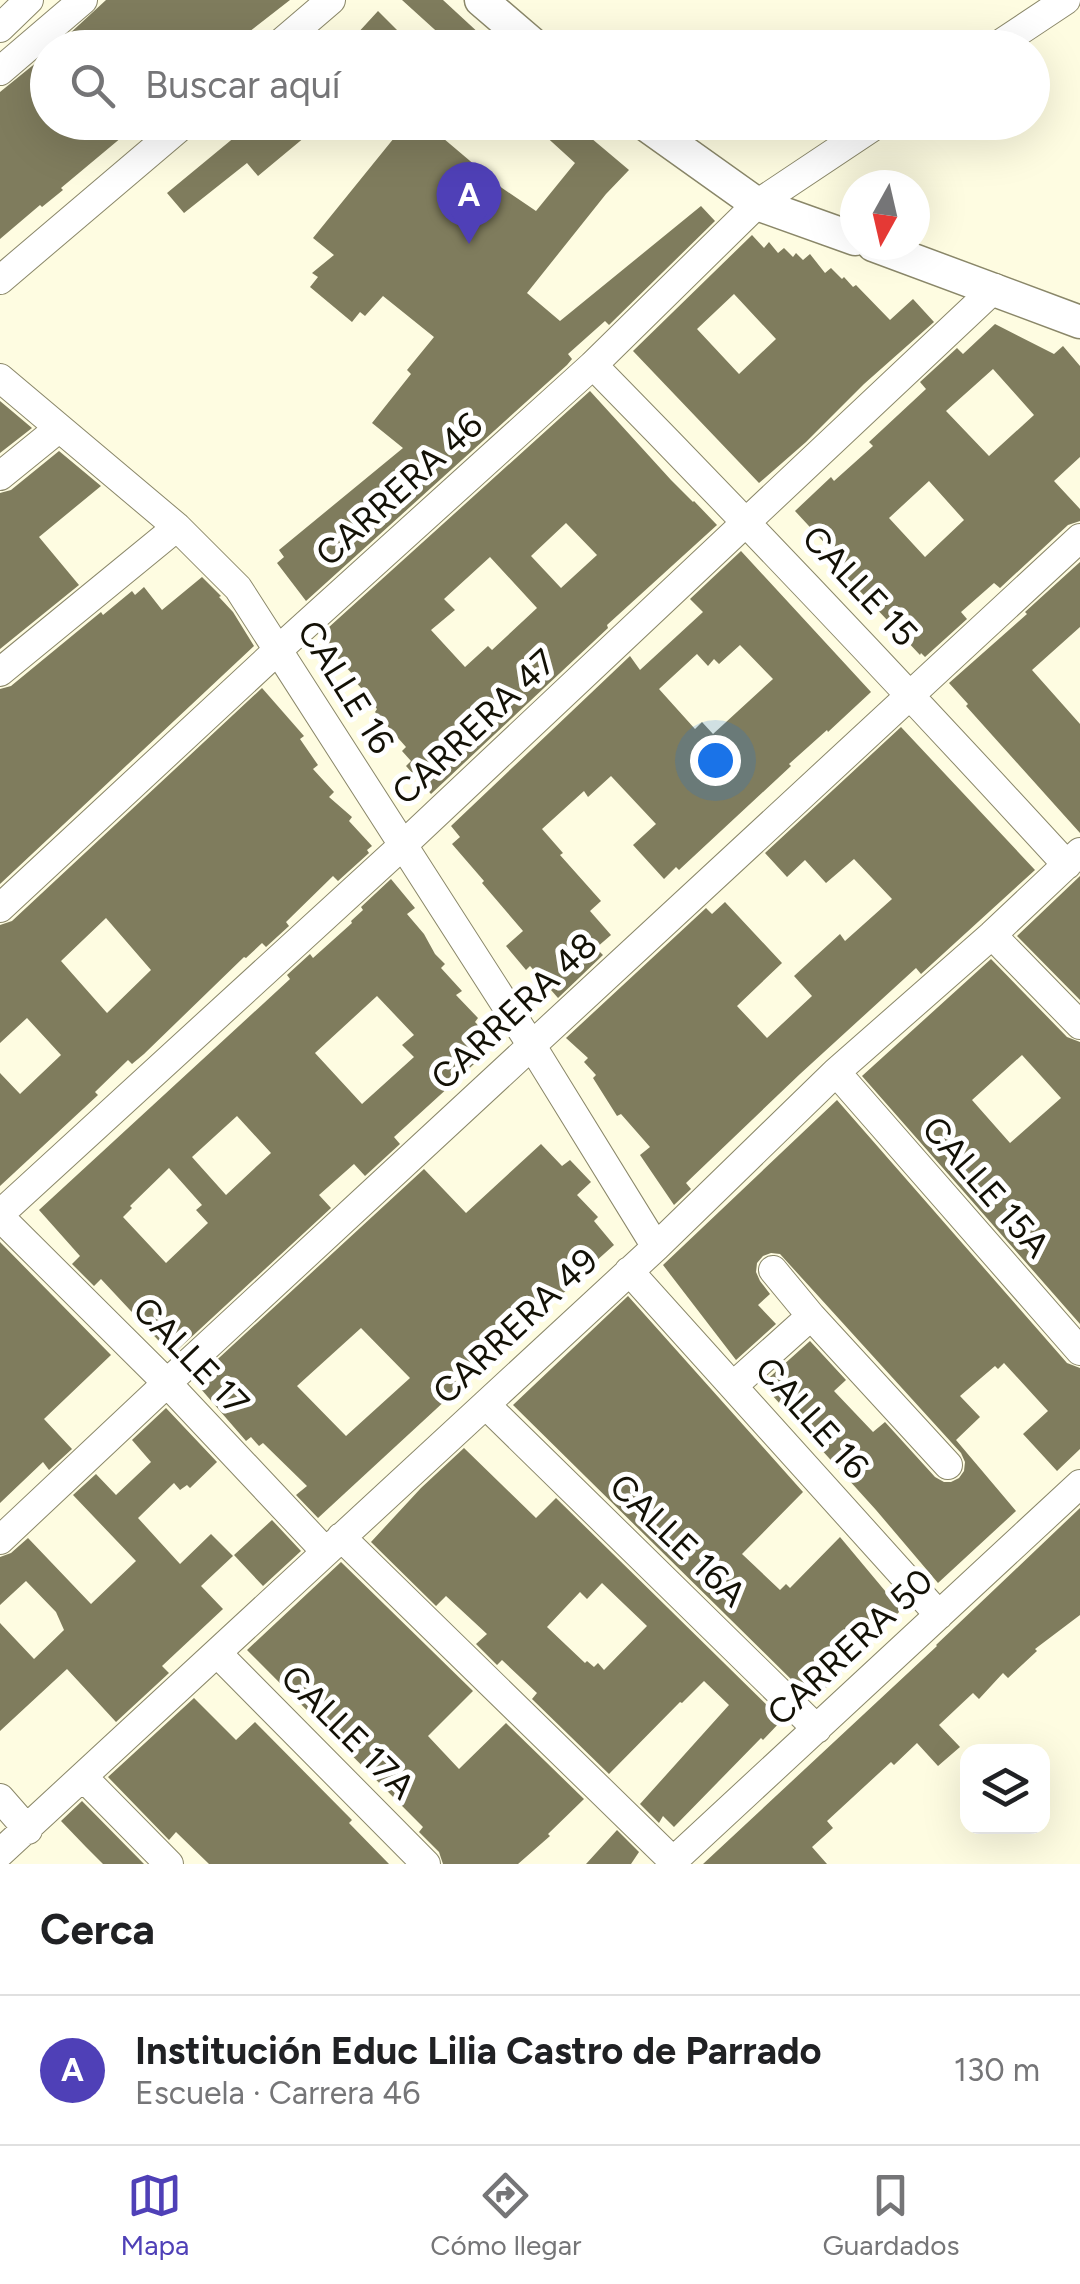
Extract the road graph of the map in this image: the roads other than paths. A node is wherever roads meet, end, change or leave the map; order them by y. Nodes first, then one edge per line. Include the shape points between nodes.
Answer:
1 (29, 0) edge
2 (83, 0) edge
3 (331, 0) edge
4 (481, 0) edge
5 (1066, 0) edge
6 (0, 28) edge
7 (47, 30) edge
8 (296, 30) edge
9 (517, 30) edge
10 (1021, 30) edge
11 (30, 45) edge
12 (0, 70) edge
13 (165, 140) edge
14 (667, 140) edge
15 (853, 140) edge
16 (757, 204) junction
17 (840, 233) edge
18 (915, 260) edge
19 (0, 280) edge
20 (994, 288) junction
21 (1080, 322) edge
22 (593, 365) junction
23 (0, 378) edge
24 (58, 429) junction
25 (0, 476) edge
26 (747, 522) junction
27 (176, 527) junction
28 (1080, 538) edge
29 (279, 649) junction
30 (0, 672) edge
31 (912, 695) junction
32 (402, 846) junction
33 (1073, 858) edge
34 (0, 908) edge
35 (992, 935) junction
36 (1080, 1025) edge
37 (532, 1046) junction
38 (836, 1072) junction
39 (0, 1216) edge
40 (656, 1247) junction
41 (773, 1270) dead end
42 (629, 1271) junction
43 (811, 1316) junction
44 (1080, 1351) edge
45 (166, 1383) junction
46 (732, 1386) junction
47 (486, 1405) junction
48 (948, 1465) dead end
49 (1080, 1484) edge
50 (0, 1540) edge
51 (333, 1544) junction
52 (939, 1615) junction
53 (216, 1653) junction
54 (816, 1729) junction
55 (84, 1778) junction
56 (0, 1798) edge
57 (28, 1830) junction
58 (0, 1854) edge
59 (672, 1863) edge
60 (170, 1864) edge
61 (426, 1864) edge

1 - 6 street
2 - 7 street
3 - 8 street
4 - 9 street
5 - 10 street
11 - 12 street
13 - 19 street
14 - 16 street
15 - 16 street, CARRERA 46
16 - 17 street
16 - 22 street, CARRERA 46
18 - 20 street
20 - 21 street
20 - 26 street, CARRERA 47
22 - 26 street, CALLE 15
22 - 29 street, CARRERA 46
23 - 24 street, CALLE 16
24 - 25 street
24 - 27 street, CALLE 16
26 - 31 street, CALLE 15
26 - 32 street, CARRERA 47
27 - 29 street, CALLE 16 via 238,588
27 - 30 street
28 - 31 street, CARRERA 48
29 - 32 street, CALLE 16
29 - 34 street, CARRERA 46
31 - 33 street, CALLE 15
31 - 37 street, CARRERA 48
32 - 37 street, CALLE 16
32 - 39 street, CARRERA 47
33 - 35 street, CARRERA 49
35 - 36 street
35 - 38 street, CARRERA 49
37 - 40 street, CALLE 16
37 - 45 street, CARRERA 48
38 - 40 street, CARRERA 49
38 - 44 street, CALLE 15A
39 - 45 street, CALLE 17
40 - 42 street, CARRERA 49
41 - 43 street
42 - 46 street, CALLE 16
42 - 47 street, CARRERA 49
43 - 46 street
43 - 48 street
45 - 50 street, CARRERA 48
45 - 51 street, CALLE 17
46 - 52 street, CALLE 16
47 - 51 street, CARRERA 49
47 - 54 street, CALLE 16A
49 - 52 street, CARRERA 50
51 - 53 street, CARRERA 49
51 - 59 street, CALLE 17
52 - 54 street, CARRERA 50
53 - 55 street, CARRERA 49
53 - 61 street, CALLE 17A
54 - 59 street, CARRERA 50
55 - 57 street, CARRERA 49
55 - 60 street
56 - 57 street
57 - 58 street, CARRERA 49

